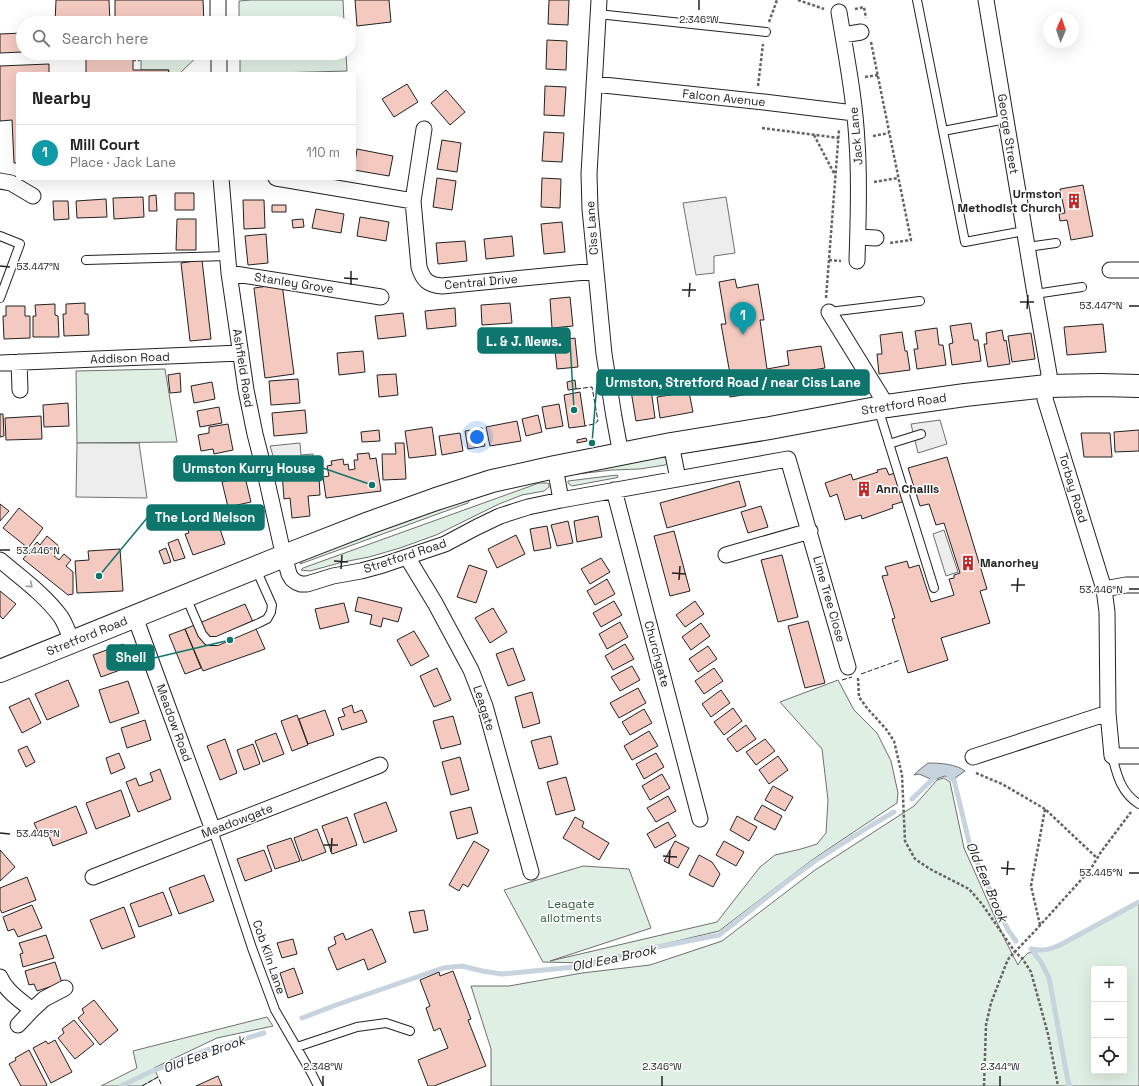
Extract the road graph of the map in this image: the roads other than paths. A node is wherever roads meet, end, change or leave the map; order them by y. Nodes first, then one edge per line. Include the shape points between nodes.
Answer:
1 (218, 0) edge
2 (917, 0) edge
3 (986, 0) edge
4 (599, 7) edge
5 (839, 12) road end
6 (218, 16) edge
7 (866, 30) road end
8 (766, 32) road end
9 (843, 35) junction
10 (218, 60) edge
11 (219, 72) edge
12 (594, 84) junction
13 (847, 112) junction
14 (1006, 119) junction
15 (424, 129) dead end
16 (943, 131) junction
17 (221, 180) edge
18 (288, 180) edge
19 (0, 181) edge
20 (33, 196) dead end
21 (414, 201) junction
22 (1024, 231) junction
23 (0, 236) edge
24 (858, 238) junction
25 (876, 238) road end
26 (1056, 243) dead end
27 (1027, 247) junction
28 (228, 256) junction
29 (86, 260) dead end
30 (857, 261) dead end
31 (1110, 270) dead end
32 (1139, 270) edge
33 (596, 271) junction
34 (229, 273) junction
35 (1082, 287) dead end
36 (1035, 294) junction
37 (382, 297) dead end
38 (0, 298) edge
39 (920, 301) dead end
40 (829, 312) joint
41 (241, 353) junction
42 (19, 362) junction
43 (0, 363) edge
44 (1047, 386) junction
45 (1139, 386) edge
46 (20, 390) dead end
47 (882, 407) junction
48 (921, 434) dead end
49 (671, 444) junction
50 (889, 444) junction
51 (621, 455) junction
52 (788, 459) joint
53 (555, 467) junction
54 (678, 479) junction
55 (614, 490) junction
56 (561, 500) junction
57 (810, 532) junction
58 (726, 555) dead end
59 (284, 556) junction
60 (408, 557) junction
61 (0, 560) edge
62 (256, 568) junction
63 (1139, 585) edge
64 (934, 588) dead end
65 (1104, 589) junction
66 (186, 596) junction
67 (135, 617) junction
68 (72, 642) junction
69 (848, 667) road end
70 (0, 671) edge
71 (1108, 713) junction
72 (1112, 756) junction
73 (1139, 756) edge
74 (973, 757) dead end
75 (380, 765) dead end
76 (1138, 804) edge
77 (700, 819) dead end
78 (213, 830) junction
79 (531, 872) dead end
80 (93, 877) dead end
81 (0, 977) edge
82 (65, 988) dead end
83 (32, 1010) junction
84 (18, 1025) dead end
85 (410, 1031) dead end
86 (297, 1047) junction
87 (318, 1086) edge

1 - 6 street
2 - 16 lane
3 - 14 street, George Street
4 - 8 lane
4 - 12 street, Ciss Lane
5 - 9 street, Jack Lane
7 - 9 street
9 - 13 street, Jack Lane
10 - 11 street
12 - 13 street, Falcon Avenue
12 - 33 street, Ciss Lane via 589,174
13 - 24 street, Jack Lane via 864,138 859,179
14 - 16 lane
14 - 22 street, George Street
15 - 21 street, Central Drive
16 - 22 lane via 965,242
17 - 28 street, Ashfield Road
18 - 21 street
19 - 20 street via 11,183
21 - 33 street, Central Drive via 419,267 421,275 434,286
22 - 27 street, George Street
23 - 38 lane via 20,244
24 - 25 street
24 - 30 street, Jack Lane
26 - 27 lane
27 - 36 street, George Street
28 - 29 lane
28 - 34 street, Ashfield Road
31 - 32 street
33 - 51 street, Ciss Lane via 605,360
34 - 37 street, Stanley Grove
34 - 41 street, Ashfield Road
35 - 36 lane
36 - 44 street, George Street via 1049,374
39 - 40 lane
40 - 47 street
41 - 42 street, Addison Road
41 - 59 street, Ashfield Road via 254,434
42 - 43 street, Addison Road
42 - 46 street
44 - 45 main road, Stretford Road
44 - 47 main road, Stretford Road
44 - 65 street, Torbay Road via 1045,398
47 - 49 main road, Stretford Road
47 - 50 lane
48 - 50 lane
49 - 51 main road, Stretford Road
49 - 54 street
50 - 64 lane
51 - 53 main road, Stretford Road
52 - 54 street, Stretford Road
52 - 57 street, Lime Tree Close
53 - 56 street
53 - 59 main road, Stretford Road via 492,481 436,499
54 - 55 street, Stretford Road
55 - 56 street, Stretford Road
55 - 77 street, Churchgate
56 - 60 street, Stretford Road via 500,516 445,544
57 - 58 street
57 - 69 street, Lime Tree Close
59 - 60 street, Stretford Road via 292,579 301,584 361,571
59 - 62 main road, Stretford Road
60 - 79 street, Leagate via 471,670 484,706
61 -> 68 street via 40,593 61,617
62 - 66 main road, Stretford Road
62 - 66 lane via 272,605 271,612 267,619 217,641 208,641 202,634
63 - 65 street
65 - 71 street, Torbay Road via 1107,612
66 - 67 main road, Stretford Road
67 - 68 main road, Stretford Road
67 - 78 street, Meadow Road
68 - 70 main road, Stretford Road
71 - 72 street, Torbay Road
71 - 74 street
72 - 73 street
72 - 76 lane via 1118,780
75 - 78 street, Meadowgate
78 - 80 street, Meadowgate
78 - 86 lane, Cob Kiln Lane via 275,1010
81 - 83 street via 4,985
82 - 83 street
83 - 84 street
85 - 86 lane via 386,1023 357,1027
86 - 87 lane, Cob Kiln Lane

